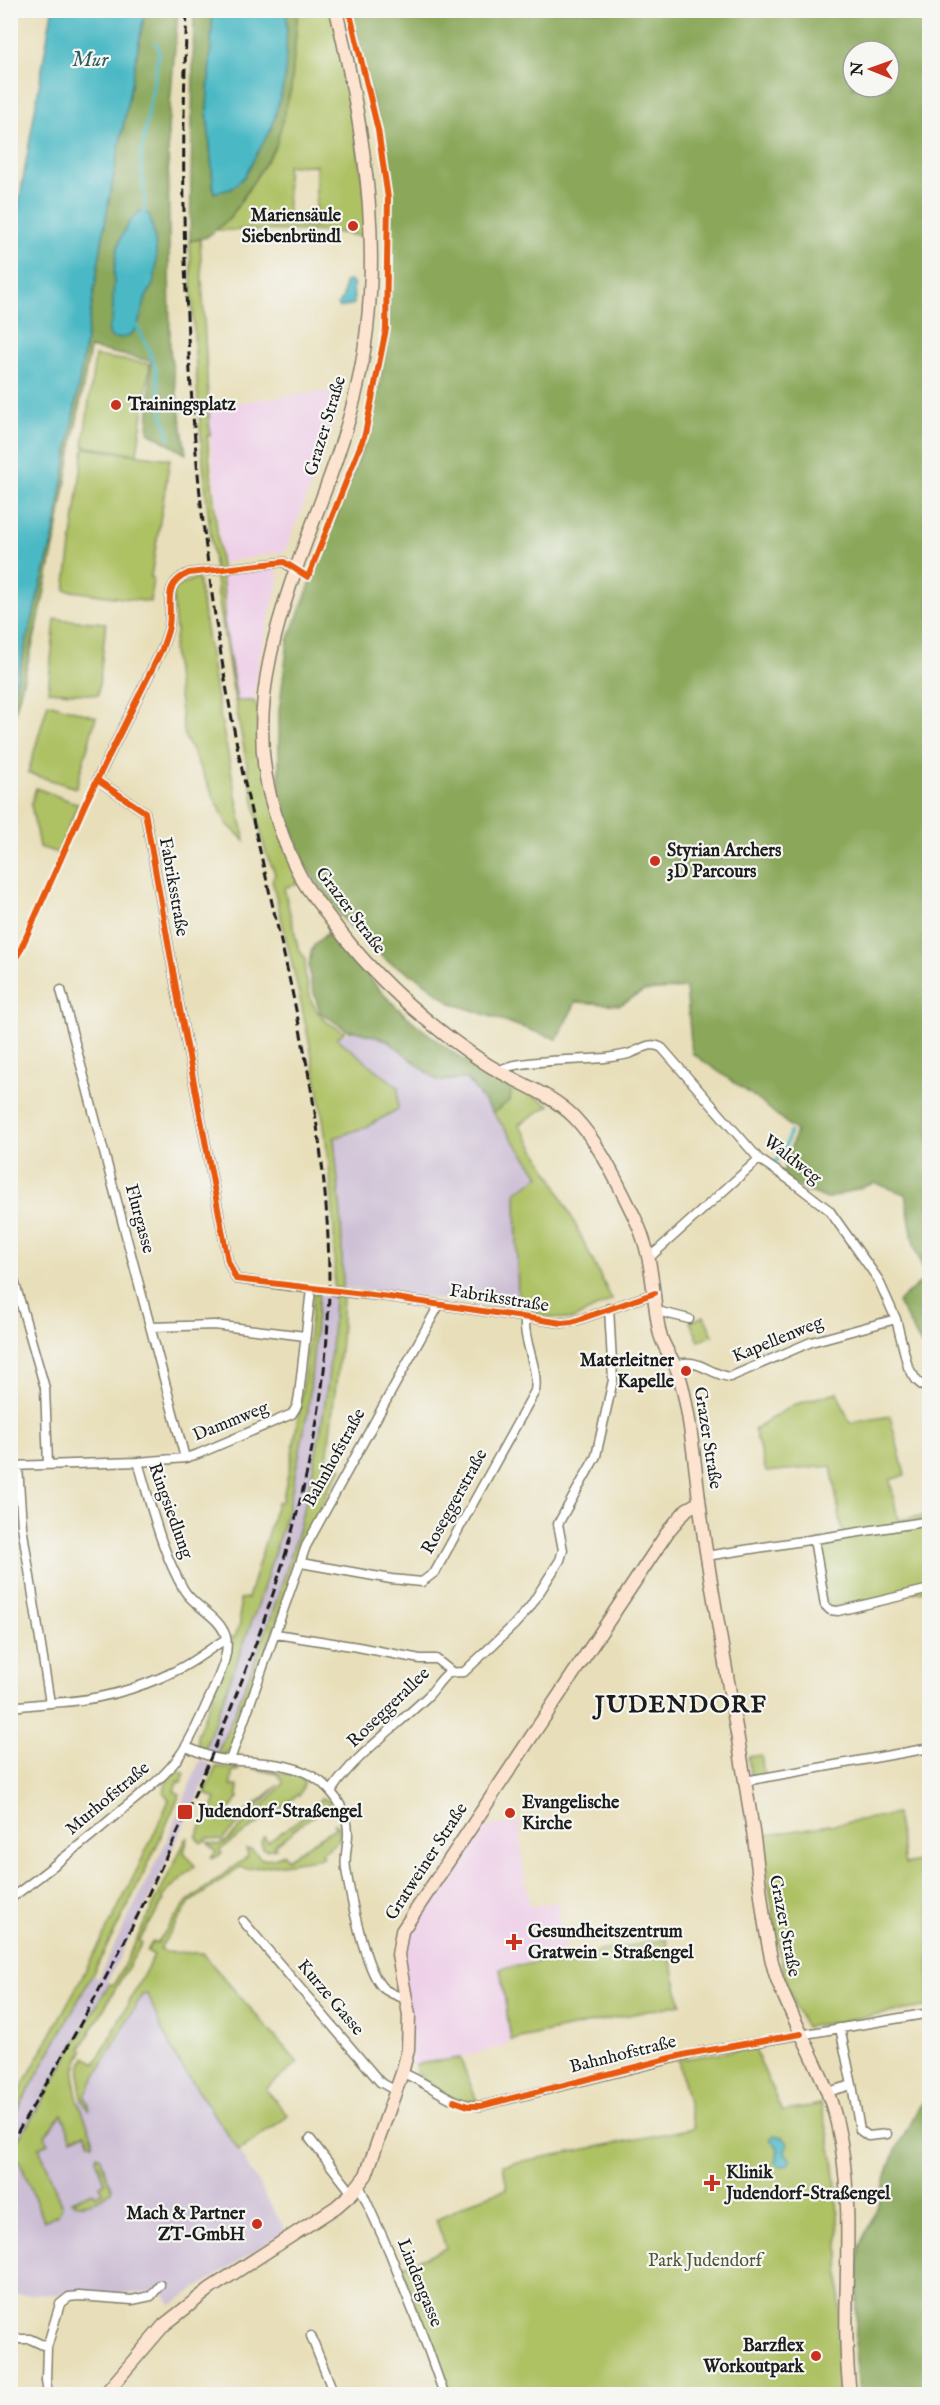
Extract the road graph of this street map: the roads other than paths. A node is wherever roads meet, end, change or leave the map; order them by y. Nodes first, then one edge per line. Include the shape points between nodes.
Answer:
1 (336, 10) edge
2 (296, 571) junction
3 (61, 990) dead end
4 (499, 1071) junction
5 (759, 1159) junction
6 (650, 1257) junction
7 (10, 1266) edge
8 (315, 1289) joint
9 (334, 1291) dead end
10 (655, 1293) junction
11 (439, 1305) junction
12 (609, 1308) junction
13 (657, 1311) junction
14 (525, 1318) junction
15 (689, 1319) dead end
16 (896, 1319) junction
17 (152, 1327) junction
18 (305, 1336) junction
19 (675, 1366) junction
20 (930, 1392) edge
21 (185, 1458) junction
22 (138, 1462) junction
23 (48, 1464) junction
24 (14, 1466) edge
25 (698, 1503) junction
26 (930, 1521) edge
27 (814, 1539) junction
28 (706, 1556) junction
29 (301, 1563) junction
30 (930, 1589) edge
31 (276, 1634) junction
32 (226, 1639) junction
33 (452, 1672) junction
34 (50, 1702) junction
35 (10, 1707) edge
36 (186, 1747) junction
37 (930, 1748) edge
38 (231, 1760) junction
39 (745, 1781) junction
40 (331, 1792) junction
41 (10, 1899) edge
42 (243, 1921) dead end
43 (406, 1999) junction
44 (930, 2013) edge
45 (840, 2028) junction
46 (801, 2034) junction
47 (402, 2073) junction
48 (852, 2085) junction
49 (396, 2091) junction
50 (827, 2092) junction
51 (887, 2134) dead end
52 (310, 2139) dead end
53 (355, 2189) junction
54 (160, 2285) dead end
55 (311, 2336) dead end
56 (10, 2339) edge
57 (47, 2347) junction
58 (48, 2394) edge
59 (105, 2394) edge
60 (334, 2394) edge
61 (444, 2394) edge
62 (850, 2394) edge

1 - 2 main road, Grazer Straße via 368,181 372,232 370,301 355,395 344,436
2 - 4 main road, Grazer Straße via 274,643 262,719 268,788 280,829 302,880 376,974 416,1013
2 - 8 street, Fabriksstraße via 284,562 178,577 171,586 169,626 162,649 97,780 145,812 228,1261 236,1279
3 - 17 street, Flurgasse
4 - 5 street, Waldweg via 520,1065 613,1057 657,1044
4 - 6 main road, Grazer Straße via 556,1101 582,1126 626,1201
5 - 6 street
5 - 16 street, Waldweg via 829,1210 878,1280
6 - 10 main road, Grazer Straße
7 - 23 street via 45,1388
8 - 18 street, Dammweg
9 - 11 street, Fabriksstraße
10 - 12 street, Fabriksstraße
10 - 13 main road, Grazer Straße
11 - 14 street, Fabriksstraße
11 - 29 street, Bahnhofstraße via 306,1546
12 - 14 street, Fabriksstraße via 572,1322
12 - 33 street, Roseggerallee via 613,1380 596,1456 558,1524 563,1550 560,1560 514,1626 464,1672
13 - 15 street
13 - 19 main road, Grazer Straße via 659,1333
14 - 29 street, Roseggerstraße via 535,1391 435,1572 422,1582
16 - 19 street, Kapellenweg via 811,1342 730,1377 692,1362
16 - 20 street, Waldweg via 908,1367
17 - 18 street via 214,1325
17 - 21 street, Flurgasse
18 - 21 street, Dammweg via 298,1400 292,1414
19 - 25 main road, Grazer Straße via 687,1412
21 - 22 street, Dammweg
22 - 23 street, Ringsiedlung
22 - 32 street, Ringsiedlung via 173,1569 187,1594 219,1624
23 - 24 street, Ringsiedlung
24 - 34 street, Ringsiedlung
25 - 28 main road, Grazer Straße
25 - 43 main road, Gratweiner Straße via 687,1509 669,1530 406,1924 398,1955
26 - 27 street
27 - 28 street
27 - 30 street via 825,1605 830,1610
28 - 39 main road, Grazer Straße
29 - 31 street, Bahnhofstraße
31 - 33 street via 436,1659
31 - 38 street, Bahnhofstraße
32 - 34 street via 178,1671 151,1682 77,1701
32 - 36 street via 221,1668
33 - 40 street, Roseggerallee via 347,1771
34 - 35 street
36 - 38 street
36 - 41 street, Murhofstraße via 151,1786
37 - 39 street
38 - 40 street via 296,1768 313,1776
39 - 46 main road, Grazer Straße via 776,1976
40 - 43 street via 346,1817 346,1869 367,1959 382,1986
42 - 49 street, Kurze Gasse via 380,2082
43 - 47 main road, Gratweiner Straße via 409,2035
44 - 45 street
45 - 46 street
45 - 48 street
46 - 47 street, Bahnhofstraße via 687,2054 481,2106 454,2101
46 - 50 main road, Grazer Straße
47 - 49 main road, Gratweiner Straße
48 - 50 street
48 - 51 street via 860,2130 868,2136
49 - 53 main road, Gratweiner Straße via 373,2162
50 - 62 main road, Grazer Straße via 847,2183
52 - 53 street, Lindengasse
53 - 59 main road, Gratweiner Straße via 336,2206 195,2299 164,2325
53 - 61 street, Lindengasse via 389,2251
54 - 57 street via 151,2296 132,2300 69,2297 60,2304
55 - 60 street
56 - 57 street via 30,2339
57 - 58 street

